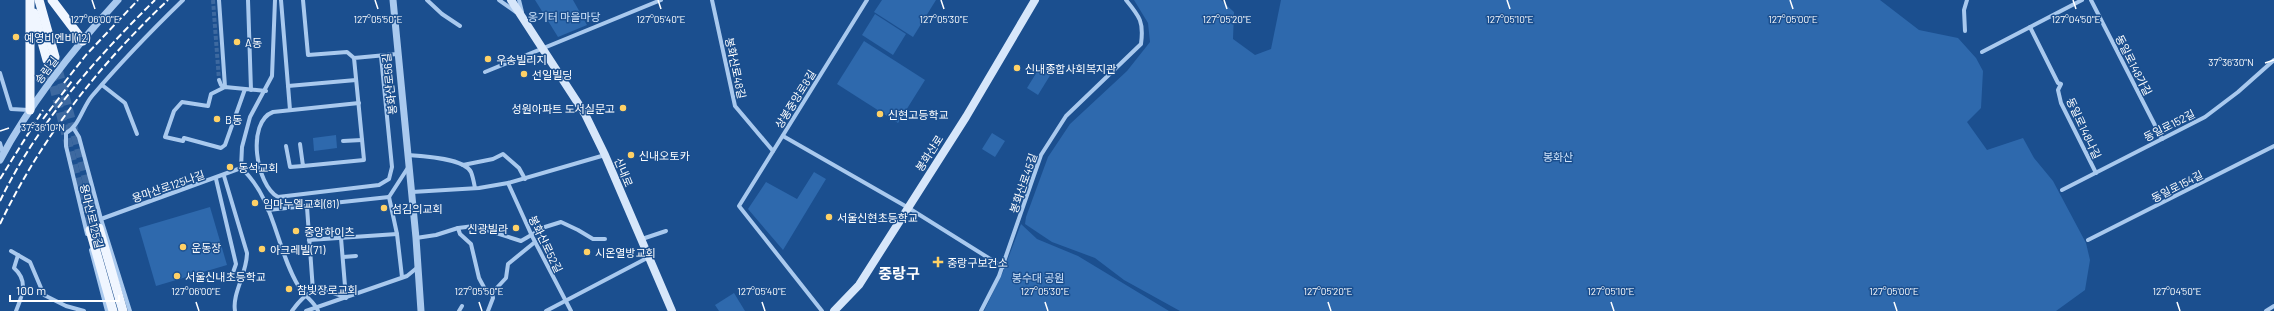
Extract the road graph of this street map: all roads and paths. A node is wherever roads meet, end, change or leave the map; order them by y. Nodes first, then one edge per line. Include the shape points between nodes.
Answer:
1 (30, 0) edge
2 (39, 0) edge
3 (52, 0) edge
4 (117, 0) edge
5 (183, 0) edge
6 (219, 0) edge
7 (248, 0) edge
8 (275, 0) edge
9 (281, 0) edge
10 (303, 0) edge
11 (393, 0) edge
12 (428, 0) edge
13 (499, 0) edge
14 (511, 0) edge
15 (519, 0) edge
16 (661, 0) edge
17 (712, 0) edge
18 (867, 0) edge
19 (1035, 0) edge
20 (1126, 0) edge
21 (1967, 0) edge
22 (2082, 0) edge
23 (2091, 0) edge
24 (523, 17) junction
25 (460, 26) dead end
26 (2030, 27) junction
27 (1965, 31) dead end
28 (83, 41) junction
29 (544, 48) junction
30 (1982, 52) dead end
31 (397, 54) junction
32 (381, 56) junction
33 (354, 58) junction
34 (2274, 60) edge
35 (485, 72) dead end
36 (0, 73) edge
37 (219, 80) tunnel mouth
38 (356, 80) junction
39 (102, 85) junction
40 (288, 86) junction
41 (225, 87) junction
42 (245, 89) junction
43 (251, 90) junction
44 (266, 91) junction
45 (358, 103) junction
46 (30, 110) junction
47 (290, 110) junction
48 (74, 129) junction
49 (137, 134) dead end
50 (783, 136) junction
51 (2162, 139) junction
52 (362, 140) junction
53 (343, 142) dead end
54 (0, 144) edge
55 (300, 144) dead end
56 (286, 146) dead end
57 (2274, 146) edge
58 (773, 151) junction
59 (408, 155) junction
60 (605, 155) junction
61 (2, 157) edge
62 (409, 165) junction
63 (463, 165) junction
64 (303, 166) junction
65 (241, 168) junction
66 (2096, 173) junction
67 (224, 176) junction
68 (216, 179) junction
69 (525, 179) junction
70 (508, 183) junction
71 (475, 188) junction
72 (2062, 190) dead end
73 (412, 192) junction
74 (389, 197) junction
75 (307, 207) junction
76 (907, 207) junction
77 (268, 210) junction
78 (101, 219) junction
79 (99, 228) tunnel mouth
80 (458, 228) junction
81 (90, 230) tunnel mouth
82 (666, 231) dead end
83 (397, 234) junction
84 (532, 236) junction
85 (341, 238) junction
86 (416, 238) junction
87 (605, 239) dead end
88 (309, 240) junction
89 (642, 240) junction
90 (2088, 240) dead end
91 (535, 242) junction
92 (11, 251) dead end
93 (18, 254) junction
94 (356, 256) dead end
95 (343, 257) junction
96 (649, 257) junction
97 (418, 267) junction
98 (1003, 267) junction
99 (231, 278) dead end
100 (402, 278) junction
101 (313, 291) junction
102 (492, 293) junction
103 (304, 295) junction
104 (346, 298) junction
105 (565, 301) junction
106 (462, 306) dead end
107 (2274, 306) edge
108 (317, 309) edge
109 (16, 311) edge
110 (84, 311) edge
111 (107, 311) edge
112 (113, 311) edge
113 (123, 311) edge
114 (130, 311) edge
115 (235, 311) edge
116 (292, 311) edge
117 (306, 311) edge
118 (421, 311) edge
119 (459, 311) edge
120 (488, 311) edge
121 (546, 311) edge
122 (571, 311) edge
123 (672, 311) edge
124 (822, 311) edge
125 (834, 311) edge
126 (981, 311) edge
127 (2266, 311) edge

1 - 2 main road via 51,58
1 - 46 main road
3 - 28 main road
4 - 28 street, 송림길
5 - 39 street, 용마산로125길 via 126,56
6 - 41 street
7 - 43 street
8 - 44 street via 272,76
9 - 40 street
10 - 33 street via 308,55 347,52
11 - 31 street, 봉화산로56길
12 - 25 street via 442,14
13 - 24 street
14 - 24 main road, 신내로
15 - 24 street
16 - 29 street
17 - 58 street, 봉화산로48길 via 735,106
18 - 50 street, 상봉중앙로8길
19 - 76 main road, 봉화산로 via 966,116
20 - 98 street, 봉화산로45길 via 1143,28 1141,44 1066,116 1041,154
21 - 27 street via 1964,10
22 - 26 street
23 - 51 street, 동일로148가길
24 - 29 main road, 신내로
26 - 30 street
26 - 66 street, 동일로148나길 via 2058,83 2061,84 2058,90 2061,103
28 - 46 street, 송림길
29 - 35 street
29 - 60 main road, 신내로 via 585,114
31 - 32 street
31 - 59 street, 봉화산로56길
32 - 33 street
32 - 47 street via 392,167 386,183 278,197 272,193 260,174 256,137 262,120 268,114
33 - 38 street
34 - 51 street, 동일로152길 via 2205,117
36 - 46 street via 11,109
37 - 41 street via 221,86
38 - 40 street
38 - 45 street
39 - 48 street, 용마산로125길 via 90,98
39 - 49 street via 125,103
40 - 47 street
41 - 42 street
41 - 42 street via 211,94 208,106 185,101 177,106 165,137 183,141 184,138 221,148 225,145
42 - 43 street
43 - 44 street
44 - 65 street via 250,117 242,147
45 - 47 street
45 - 52 street
46 - 61 street, 송림길
48 - 78 street, 용마산로125길 via 79,137
48 - 111 street, 용마산로125길 via 66,133 66,146
50 - 58 street, 상봉중앙로8길
50 - 76 street
51 - 66 street, 동일로152길
52 - 53 street
52 - 64 street via 364,160
54 - 61 street
55 - 64 street
56 - 64 street via 290,167
57 - 90 street, 동일로154길
58 - 124 street, 상봉중앙로8길 via 739,206
59 - 62 street, 봉화산로56길
59 - 63 street via 438,158
60 - 69 street
60 - 89 main road, 신내로
62 - 73 street, 봉화산로56길
62 - 74 street
63 - 69 street via 503,154 519,168
63 - 71 street via 471,172
65 - 67 street, 용마산로125나길
65 - 77 street via 252,180
66 - 72 street, 동일로152길
67 - 68 street, 용마산로125나길
67 - 115 street via 247,253 247,266 233,303
68 - 78 street, 용마산로125나길
68 - 99 street via 236,264
69 - 70 street
70 - 71 street
70 - 84 street, 봉화산로52길
71 - 73 street
73 - 86 street, 봉화산로56길
74 - 75 street
74 - 83 street
75 - 77 street
75 - 88 street
76 - 98 street
76 - 125 main road, 봉화산로 via 859,285
77 - 103 street via 283,255
78 - 114 street, 용마산로125길
79 - 113 main road
80 - 84 street via 474,226 521,241
80 - 86 street
80 - 102 street via 470,244 480,280 486,291
81 - 112 main road
82 - 89 street
83 - 85 street
83 - 100 street
84 - 87 street via 545,227 561,222 593,240
84 - 91 street, 봉화산로52길
85 - 88 street
85 - 95 street
86 - 97 street, 봉화산로56길
88 - 101 street
89 - 96 main road, 신내로
91 - 102 street via 508,264 506,278
91 - 105 street, 봉화산로52길
92 - 93 street
93 - 109 street via 14,268 21,277 24,290
93 - 110 street via 30,262 44,295 66,306
94 - 95 street
95 - 104 street
96 - 105 street
96 - 123 main road, 신내로
97 - 100 street
97 - 118 street, 봉화산로56길
98 - 126 street, 봉화산로45길
100 - 104 street
101 - 103 street
101 - 104 street via 332,291
102 - 120 street via 493,298
103 - 108 street
103 - 116 street
104 - 108 street
105 - 121 street
105 - 122 street, 봉화산로52길
106 - 119 street
107 - 127 street
108 - 117 street

